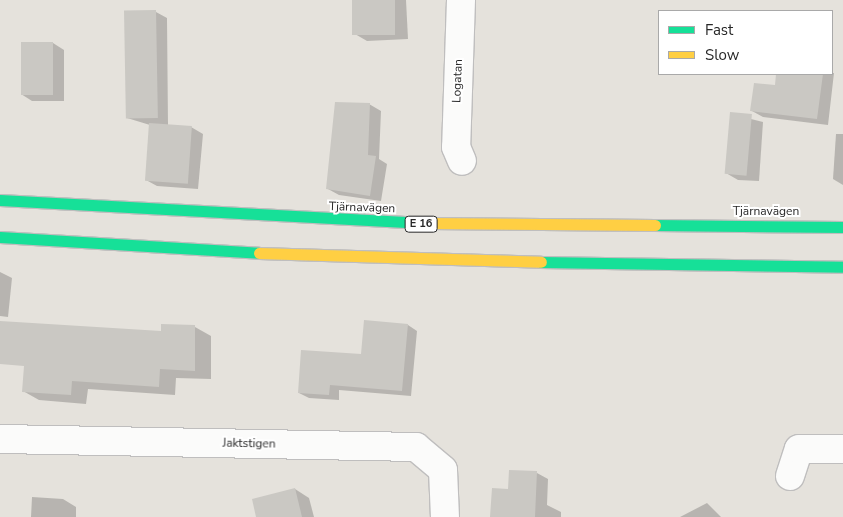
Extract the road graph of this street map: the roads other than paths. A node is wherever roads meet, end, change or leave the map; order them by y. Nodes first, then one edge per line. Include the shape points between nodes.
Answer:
1 (461, 0) edge
2 (462, 161) dead end
3 (0, 200) edge
4 (843, 227) edge
5 (0, 237) edge
6 (843, 267) edge
7 (0, 439) edge
8 (843, 449) edge
9 (790, 476) dead end
10 (445, 517) edge

1 - 2 street, Logatan via 456,147
3 - 4 highway, Tjärnavägen / E 16 via 371,223
5 - 6 highway via 358,259
7 - 10 street, Jaktstigen via 416,447 443,470
8 - 9 street via 799,449

